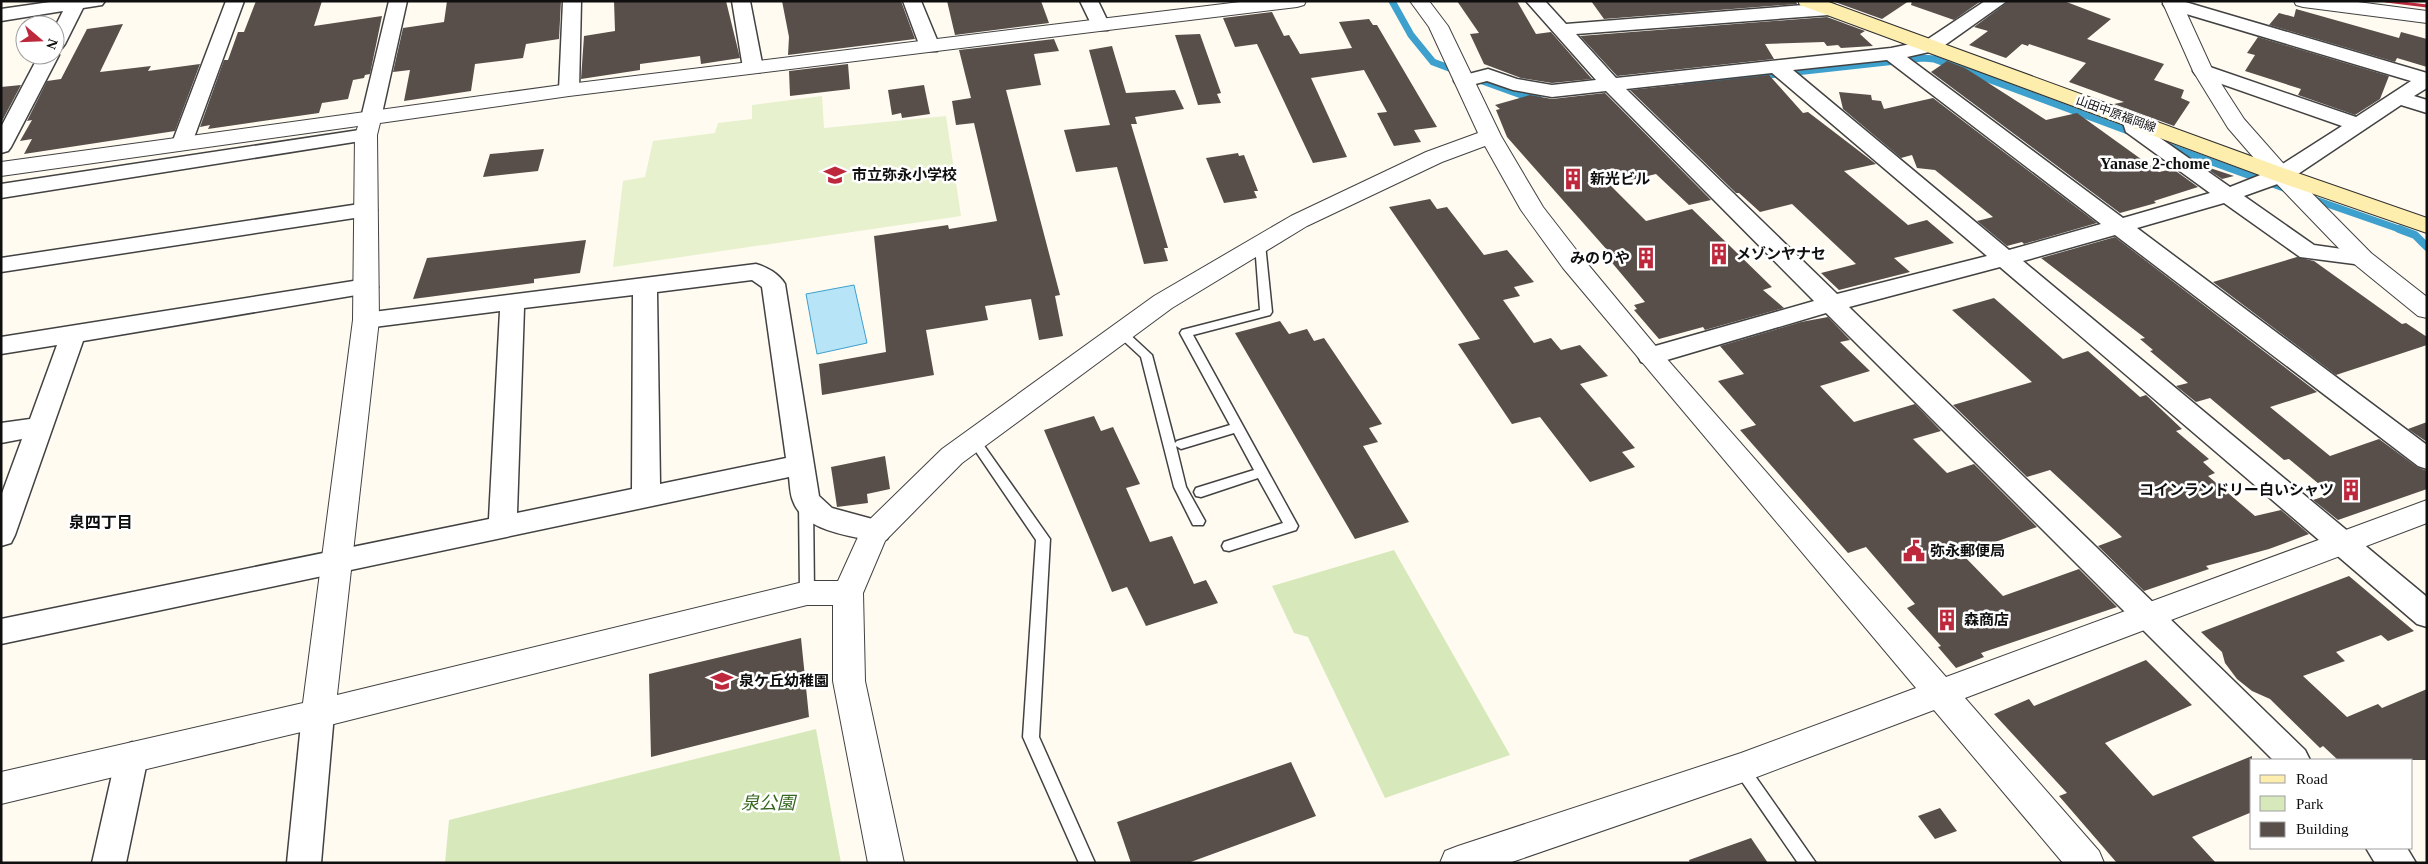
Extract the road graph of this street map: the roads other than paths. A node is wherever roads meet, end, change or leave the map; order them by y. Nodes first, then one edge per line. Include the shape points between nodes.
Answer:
1 (96, 1) edge
2 (235, 1) edge
3 (398, 1) edge
4 (572, 1) edge
5 (742, 1) edge
6 (912, 1) edge
7 (1089, 1) edge
8 (1419, 1) edge
9 (1535, 1) edge
10 (1807, 1) edge
11 (1998, 1) edge
12 (2304, 1) edge
13 (1291, 2) edge
14 (2172, 2) edge
15 (77, 3) edge
16 (1829, 9) junction
17 (1, 15) edge
18 (2427, 17) edge
19 (65, 25) edge
20 (1101, 26) junction
21 (1560, 30) junction
22 (1931, 46) junction
23 (930, 47) junction
24 (1898, 60) junction
25 (44, 65) edge
26 (753, 68) junction
27 (2203, 71) junction
28 (1783, 73) junction
29 (1470, 75) junction
30 (2427, 79) edge
31 (569, 90) junction
32 (1619, 93) junction
33 (2399, 98) junction
34 (2427, 107) edge
35 (2132, 124) junction
36 (2360, 125) junction
37 (369, 127) junction
38 (1490, 136) junction
39 (182, 143) junction
40 (2158, 146) joint
41 (1, 147) edge
42 (1, 169) edge
43 (2276, 181) junction
44 (1, 191) edge
45 (2228, 195) junction
46 (366, 210) junction
47 (2118, 225) junction
48 (2427, 226) edge
49 (1260, 244) junction
50 (2362, 258) junction
51 (2004, 259) junction
52 (1, 265) edge
53 (366, 286) junction
54 (645, 286) junction
55 (512, 302) junction
56 (1830, 304) junction
57 (2427, 310) edge
58 (366, 320) junction
59 (1121, 333) junction
60 (73, 334) junction
61 (1, 346) edge
62 (1650, 356) junction
63 (38, 427) junction
64 (1237, 427) junction
65 (1, 433) edge
66 (974, 440) junction
67 (1181, 444) dead end
68 (2427, 459) edge
69 (800, 465) junction
70 (1262, 472) junction
71 (1200, 492) dead end
72 (646, 498) junction
73 (806, 500) junction
74 (2427, 511) edge
75 (1198, 521) dead end
76 (503, 527) junction
77 (877, 531) junction
78 (1, 535) edge
79 (2341, 543) junction
80 (1229, 546) dead end
81 (338, 561) junction
82 (807, 593) junction
83 (848, 593) junction
84 (2427, 614) edge
85 (2145, 615) junction
86 (1, 632) edge
87 (1939, 693) junction
88 (318, 714) junction
89 (132, 758) junction
90 (2293, 759) edge
91 (1741, 768) junction
92 (1, 788) edge
93 (2384, 849) edge
94 (109, 863) edge
95 (304, 863) edge
96 (886, 863) edge
97 (1087, 863) edge
98 (1458, 863) edge
99 (1808, 863) edge
100 (2086, 863) edge
101 (2399, 863) edge

1 - 15 street
2 - 39 street
3 - 37 street
4 - 31 street
5 - 26 street
6 - 23 street
7 - 20 street
8 - 29 street
9 - 21 street
10 - 16 main road, 山田中原福岡線
11 - 22 street
12 - 18 street
13 - 20 street
14 - 27 street
14 - 30 street
15 - 17 street
15 - 19 street
16 - 21 street
16 - 22 main road, 山田中原福岡線
20 - 23 street
21 - 32 street
22 - 24 street
22 - 35 main road, 山田中原福岡線
23 - 26 street
24 - 28 street
24 - 47 street
25 - 41 street
26 - 31 street
27 - 36 street
27 - 43 street
28 - 32 street
28 - 51 street
29 - 32 street via 1552,91
29 - 38 street
30 - 33 street
31 - 37 street
32 - 56 street
33 - 34 street
33 - 36 street
35 - 40 street
35 - 43 main road, 山田中原福岡線
36 - 43 street
37 - 39 street
37 - 44 street
37 - 46 street
38 - 49 street via 1434,157 1308,216
38 - 62 street via 1534,210 1572,262
39 - 42 street
40 - 45 street
43 - 45 street
43 - 48 main road, 山田中原福岡線
43 - 50 street via 2308,202
45 - 47 street
45 - 50 street via 2308,252
46 - 52 street
46 - 53 street
47 - 51 street
47 - 68 street
49 - 59 street via 1163,302
49 - 64 lane via 1266,312 1186,333
50 - 57 street
51 - 56 street
51 - 79 street
53 - 58 street
53 - 60 street
54 - 55 street
54 - 69 street via 756,272 773,284
54 - 72 street
55 - 58 street
55 - 76 street
56 - 62 street
56 - 85 street
58 - 81 street
59 - 66 street
59 - 75 lane via 1146,355 1180,487
60 - 61 street
60 - 63 street
62 - 87 street
63 - 65 street
63 - 78 street
64 - 67 lane
64 - 70 lane
66 - 77 street via 952,456
66 - 97 lane via 1043,539 1030,737
69 - 72 street
69 - 73 street
70 - 71 lane
70 - 80 lane via 1291,526
72 - 76 street
73 - 77 street via 823,517
73 - 82 lane
74 - 79 street
76 - 81 street
77 - 83 street
79 - 84 street
79 - 85 street
81 - 86 street
81 - 88 street
82 - 83 street
82 - 88 street
83 - 96 street via 849,681
85 - 87 street
85 - 90 street
87 - 91 street
87 - 100 street
88 - 89 street
88 - 95 street
89 - 92 street
89 - 94 street
91 - 98 street
91 - 99 lane
93 - 101 street

